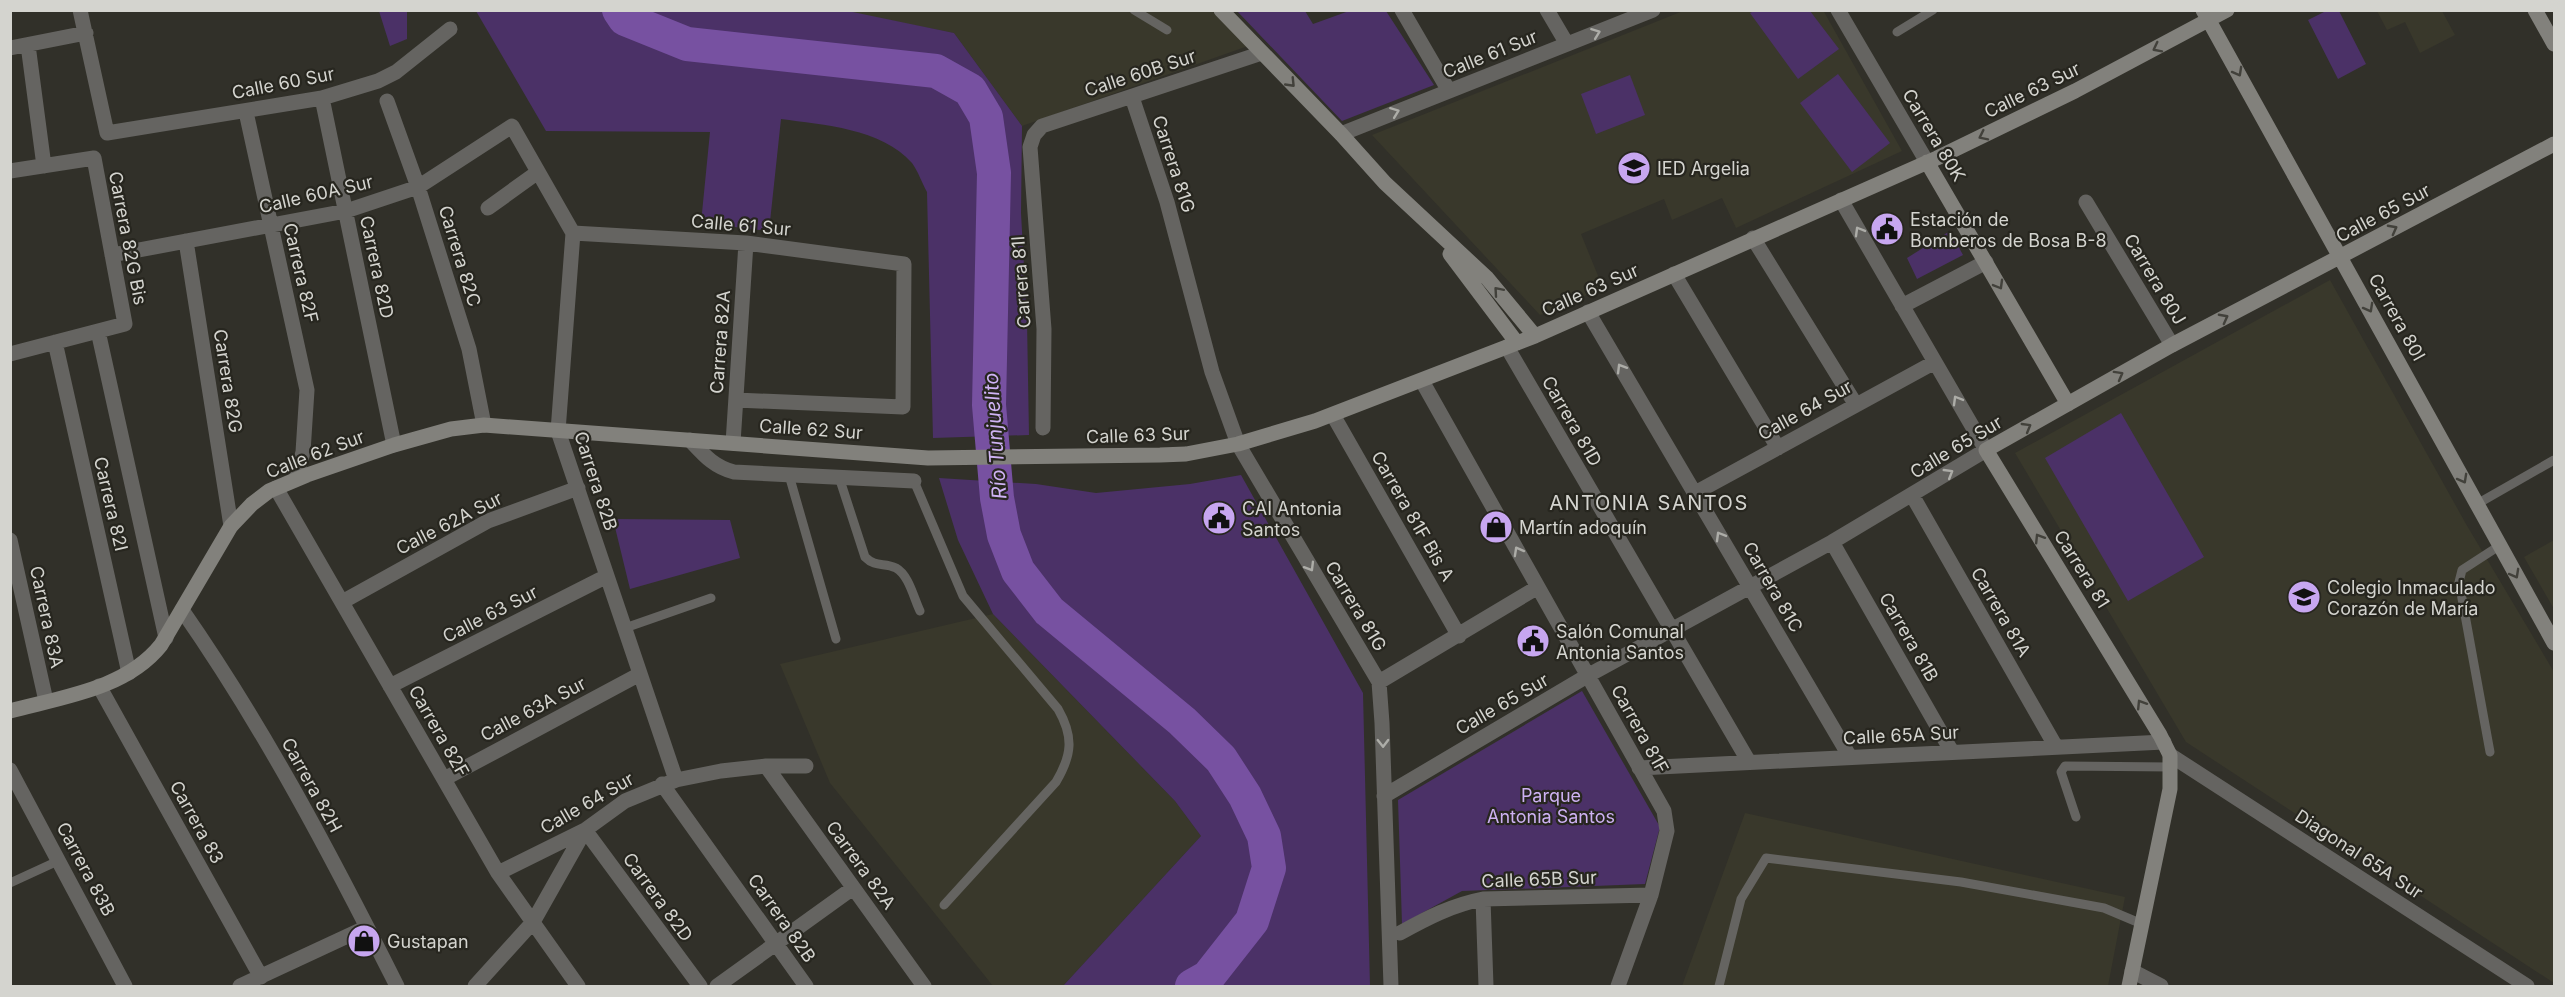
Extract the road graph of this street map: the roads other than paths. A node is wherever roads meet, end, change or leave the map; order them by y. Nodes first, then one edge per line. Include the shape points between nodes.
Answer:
1 (80, 10) edge
2 (1134, 10) edge
3 (1221, 10) edge
4 (1402, 10) edge
5 (1547, 10) edge
6 (1653, 10) edge
7 (1838, 10) edge
8 (1934, 10) edge
9 (2227, 10) edge
10 (2535, 10) edge
11 (2206, 16) edge
12 (450, 29) dead end
13 (1167, 30) dead end
14 (1897, 32) dead end
15 (86, 33) junction
16 (1567, 44) junction
17 (2554, 44) edge
18 (27, 45) junction
19 (10, 48) edge
20 (1262, 53) junction
21 (1449, 91) junction
22 (1132, 97) junction
23 (322, 98) junction
24 (387, 101) dead end
25 (246, 112) junction
26 (1341, 134) junction
27 (1034, 135) joint
28 (2554, 144) edge
29 (1927, 162) junction
30 (44, 166) junction
31 (10, 171) edge
32 (538, 172) junction
33 (418, 187) junction
34 (1841, 200) junction
35 (2086, 202) dead end
36 (488, 208) dead end
37 (346, 211) junction
38 (270, 226) junction
39 (1430, 228) junction
40 (573, 233) junction
41 (1753, 238) junction
42 (186, 241) junction
43 (746, 243) junction
44 (112, 255) junction
45 (2341, 257) junction
46 (1986, 262) junction
47 (1674, 274) junction
48 (1902, 306) junction
49 (1588, 312) junction
50 (98, 332) junction
51 (1536, 336) junction
52 (55, 342) junction
53 (1512, 345) junction
54 (2172, 345) junction
55 (10, 354) edge
56 (1935, 362) junction
57 (1422, 381) junction
58 (735, 400) junction
59 (2068, 404) junction
60 (1856, 405) junction
61 (1333, 416) junction
62 (484, 425) junction
63 (1043, 428) dead end
64 (558, 431) junction
65 (690, 440) junction
66 (733, 443) junction
67 (1238, 444) junction
68 (394, 445) junction
69 (1778, 447) junction
70 (1986, 450) junction
71 (928, 458) joint
72 (2554, 460) edge
73 (789, 475) junction
74 (839, 477) junction
75 (297, 479) junction
76 (914, 481) joint
77 (276, 488) junction
78 (578, 488) junction
79 (1695, 493) junction
80 (1912, 495) junction
81 (2476, 504) junction
82 (231, 526) junction
83 (10, 540) edge
84 (1832, 542) junction
85 (2499, 546) junction
86 (607, 576) junction
87 (1750, 586) junction
88 (1538, 588) junction
89 (711, 598) dead end
90 (342, 602) junction
91 (182, 610) junction
92 (920, 611) dead end
93 (625, 628) junction
94 (1671, 629) junction
95 (1459, 636) junction
96 (166, 638) junction
97 (836, 639) dead end
98 (2554, 643) edge
99 (129, 673) junction
100 (640, 674) junction
101 (1587, 676) junction
102 (1379, 682) junction
103 (99, 686) junction
104 (390, 686) junction
105 (46, 702) junction
106 (10, 711) edge
107 (2056, 747) junction
108 (1952, 752) junction
109 (2490, 752) dead end
110 (2168, 755) junction
111 (1850, 758) junction
112 (1749, 762) junction
113 (766, 766) junction
114 (807, 766) dead end
115 (1640, 768) junction
116 (10, 770) edge
117 (444, 779) junction
118 (669, 782) junction
119 (1384, 796) junction
120 (2076, 817) dead end
121 (585, 830) junction
122 (60, 860) junction
123 (498, 873) junction
124 (10, 883) edge
125 (853, 888) junction
126 (1651, 895) junction
127 (1483, 899) junction
128 (944, 905) dead end
129 (533, 922) junction
130 (2142, 924) junction
131 (367, 927) junction
132 (1400, 933) dead end
133 (778, 945) junction
134 (2131, 979) edge
135 (250, 983) edge
136 (125, 987) edge
137 (397, 987) edge
138 (475, 987) edge
139 (578, 987) edge
140 (700, 987) edge
141 (717, 987) edge
142 (806, 987) edge
143 (924, 987) edge
144 (1391, 987) edge
145 (1486, 987) edge
146 (1618, 987) edge
147 (1719, 987) edge
148 (2161, 987) edge
149 (2527, 987) edge

1 - 15 street
2 - 13 lane
3 - 20 street, Carrera 81D
4 - 21 street
5 - 16 street
16 -> 6 street, Calle 61 Sur
7 - 29 street, Carrera 80K
8 - 14 lane
9 - 11 street, Calle 63 Sur
10 - 17 street
11 -> 29 street, Calle 63 Sur via 2075,91
11 -> 45 street, Carrera 80I
12 - 23 street, Calle 60 Sur via 396,72
15 - 18 street
15 - 25 street, Calle 60 Sur via 107,133
16 - 21 street, Calle 61 Sur
18 - 19 street
18 - 30 street
20 - 22 street, Calle 60B Sur
20 -> 26 street, Carrera 81D
26 -> 21 street, Calle 61 Sur
22 - 27 street, Calle 60B Sur via 1042,126
22 - 67 street, Carrera 81G via 1167,202 1212,372
23 - 25 street, Calle 60 Sur
23 - 37 street, Carrera 82D
24 - 33 street, Carrera 82C
25 - 38 street, Carrera 82F
26 - 39 street, Carrera 81D
27 - 63 street, Carrera 81I via 1030,147 1044,329
45 -> 28 street, Calle 65 Sur
29 - 34 street, Calle 63 Sur
29 - 46 street, Carrera 80K
30 - 31 street
30 - 44 street, Carrera 82G Bis via 94,158
32 - 33 street, Calle 60A Sur via 512,126
32 - 36 street
32 - 40 street
33 - 37 street, Calle 60A Sur
33 - 62 street, Carrera 82C via 469,349
34 - 41 street, Calle 63 Sur
48 -> 34 street, Carrera 81
35 - 54 street, Carrera 80J
37 - 38 street, Calle 60A Sur
37 - 68 street, Carrera 82D
38 - 42 street, Calle 60A Sur
38 - 75 street, Carrera 82F via 307,390
51 -> 39 street, Carrera 81D via 1487,278
39 - 53 street, Carrera 81D
40 - 43 street, Calle 61 Sur
40 - 64 street, Carrera 82B
41 - 47 street, Calle 63 Sur
41 - 60 street
42 - 44 street, Calle 60A Sur
42 - 82 street, Carrera 82G
43 - 58 street, Carrera 82A
43 - 58 street, Calle 61 Sur via 904,264 903,407
44 - 50 street, Carrera 82G Bis via 125,324
54 -> 45 street, Calle 65 Sur
45 -> 81 street, Carrera 80I
46 - 48 street
46 -> 59 street, Carrera 80K
47 - 49 street, Calle 63 Sur
47 - 69 street
48 - 56 street, Carrera 81
49 - 51 street, Calle 63 Sur
79 -> 49 street, Carrera 81C
50 - 52 street
50 - 96 street
51 - 53 street, Calle 63 Sur
52 - 55 street
52 - 99 street, Carrera 82I
53 - 57 street, Calle 63 Sur
53 - 94 street, Carrera 81D
59 -> 54 street, Calle 65 Sur
56 - 60 street, Calle 64 Sur
70 -> 56 street, Carrera 81
57 - 61 street, Calle 63 Sur
88 -> 57 street, Carrera 81F
58 - 66 street, Carrera 82A
70 -> 59 street, Calle 65 Sur
60 - 69 street, Calle 64 Sur
61 - 67 street, Calle 63 Sur
61 - 95 street, Carrera 81F Bis A
62 - 64 street, Calle 62 Sur
62 - 68 street, Calle 62 Sur via 451,429
64 - 65 street, Calle 62 Sur
64 - 78 street, Carrera 82B
65 - 66 street, Calle 62 Sur
65 - 73 street via 721,469
66 - 71 street, Calle 62 Sur
67 - 71 street, Calle 63 Sur via 1186,454
67 -> 102 street, Carrera 81G
68 - 75 street, Calle 62 Sur
69 - 79 street, Calle 64 Sur
80 -> 70 street, Calle 65 Sur
110 -> 70 street, Carrera 81
72 - 81 lane
73 - 74 street
73 - 97 lane
74 - 76 street
74 - 92 lane via 865,557 872,564 896,568 904,576
75 - 77 street, Calle 62 Sur
76 - 128 lane via 963,596 1058,709 1070,739 1068,762 1056,782
77 - 82 street, Calle 62 Sur via 252,504
77 - 90 street, Carrera 82F
78 - 86 street, Carrera 82B
78 - 90 street, Calle 62A Sur via 488,521
87 -> 79 street, Carrera 81C
80 - 84 street, Calle 65 Sur
80 - 107 street, Carrera 81A
81 - 85 street, Carrera 80I
82 - 91 street, Calle 62 Sur
83 - 105 street, Carrera 83A
84 - 87 street, Calle 65 Sur
84 - 108 street, Carrera 81B
85 -> 98 street, Carrera 80I
85 - 109 lane via 2462,570 2458,582
86 - 93 street, Carrera 82B
86 - 104 street, Calle 63 Sur
87 - 94 street, Calle 65 Sur
87 - 111 street, Carrera 81C
88 - 95 street
88 - 101 street, Carrera 81F
89 - 93 lane
90 - 104 street, Carrera 82F
91 - 96 street, Calle 62 Sur
91 - 131 street, Carrera 82H via 265,740
93 - 100 street, Carrera 82B
94 - 101 street, Calle 65 Sur
94 - 112 street, Carrera 81D
95 - 102 street
96 - 99 street, Calle 62 Sur via 154,654
99 - 103 street, Calle 62 Sur
100 - 117 street, Calle 63A Sur
100 - 118 street, Carrera 82B
101 - 115 street, Carrera 81F
101 - 119 street, Calle 65 Sur
102 -> 119 street, Carrera 81G
103 - 105 street, Calle 62 Sur
103 - 135 street, Carrera 83
104 - 117 street, Carrera 82F
105 - 106 street, Calle 62 Sur
107 - 108 street, Calle 65A Sur
107 - 110 street, Calle 65A Sur
108 - 111 street, Calle 65A Sur
110 - 120 lane via 2061,768
110 - 130 street via 2170,789
110 - 149 street, Diagonal 65A Sur
111 - 112 street, Calle 65A Sur
112 - 115 street, Calle 65A Sur
113 - 114 street, Calle 64 Sur
113 - 118 street, Calle 64 Sur
113 - 125 street, Carrera 82A
115 - 126 street, Carrera 81F via 1664,811 1667,831
116 - 122 street, Carrera 83B
117 - 123 street, Carrera 82F
118 - 121 street, Calle 64 Sur via 625,801
118 - 133 street, Carrera 82B
119 - 144 street, Carrera 81G
121 - 123 street, Calle 64 Sur
121 - 129 street
121 - 140 street, Carrera 82D
122 - 124 lane
122 - 136 street, Carrera 83B
123 - 129 street, Carrera 82F
125 - 133 street
125 - 143 street, Carrera 82A
126 - 127 street, Calle 65B Sur
126 - 146 street, Carrera 81F
127 - 132 street, Calle 65B Sur via 1438,912
127 - 145 street
129 - 138 street
129 - 139 street, Carrera 82F
130 - 134 street
130 - 147 lane via 2104,908 1961,882 1766,858 1741,899
131 - 135 street
131 - 137 street, Carrera 82H
133 - 141 street
133 - 142 street, Carrera 82B
134 - 148 street

